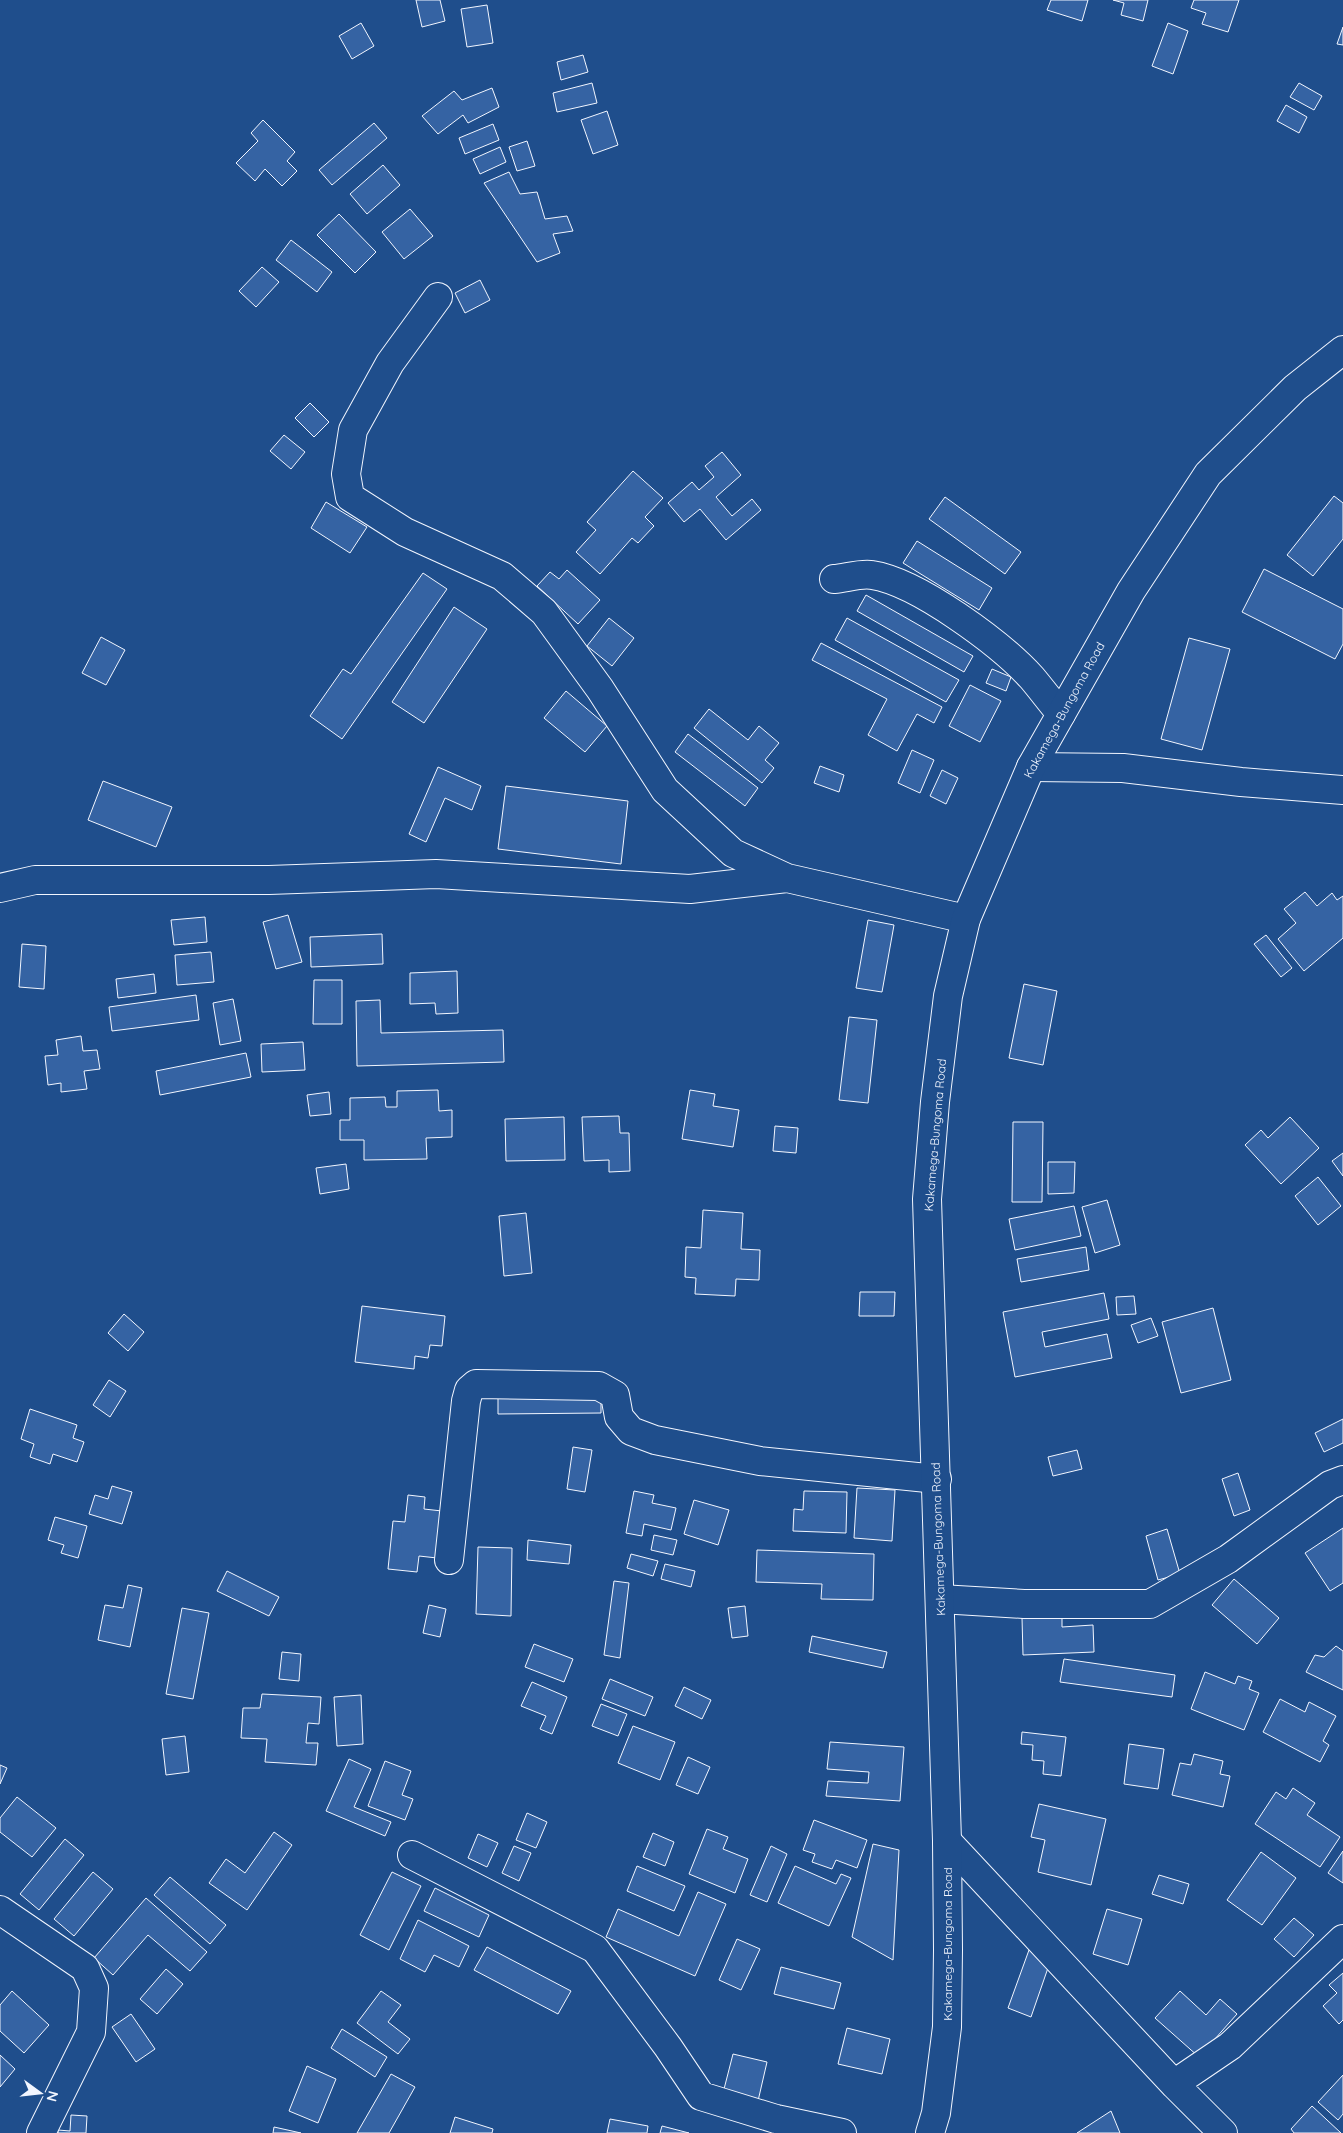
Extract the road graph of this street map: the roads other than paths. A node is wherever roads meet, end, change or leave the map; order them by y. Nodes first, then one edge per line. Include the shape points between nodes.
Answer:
1 (438, 297) dead end
2 (1343, 350) edge
3 (834, 579) dead end
4 (1061, 714) junction
5 (1031, 767) junction
6 (1343, 790) edge
7 (787, 878) junction
8 (0, 888) edge
9 (966, 919) junction
10 (937, 1479) junction
11 (1343, 1480) edge
12 (449, 1560) dead end
13 (940, 1599) junction
14 (947, 1841) junction
15 (412, 1855) dead end
16 (0, 1910) edge
17 (1343, 1938) edge
18 (1174, 2084) junction
19 (41, 2133) edge
20 (842, 2133) edge
21 (930, 2133) edge
22 (1223, 2133) edge

1 - 7 street via 390,363 353,430 346,474 350,497 405,532 502,576 544,612 665,790 733,853
2 - 4 street, Kakamega-Bungoma Road via 1295,388 1208,474 1131,591
3 - 4 street via 871,574 905,586 938,605 1000,648
4 - 5 street, Kakamega-Bungoma Road
5 - 6 street via 1124,768
5 - 9 street, Kakamega-Bungoma Road
7 - 8 street via 690,890 436,874 269,880 35,880
7 - 9 street
9 - 10 street, Kakamega-Bungoma Road via 948,996 927,1199
10 - 12 street via 760,1461 655,1440 631,1431 619,1417 614,1395 599,1386 476,1384 469,1390 466,1401
10 - 13 street, Kakamega-Bungoma Road
11 - 13 street via 1330,1485 1228,1558 1150,1604 1024,1604
13 - 14 street, Kakamega-Bungoma Road
14 - 18 street
14 - 21 street, Kakamega-Bungoma Road via 947,2027 936,2113
15 - 20 street via 595,1949 701,2096 776,2119
16 - 19 street via 85,1968 94,1988 91,2032
17 - 18 street via 1230,2046
18 - 22 street

